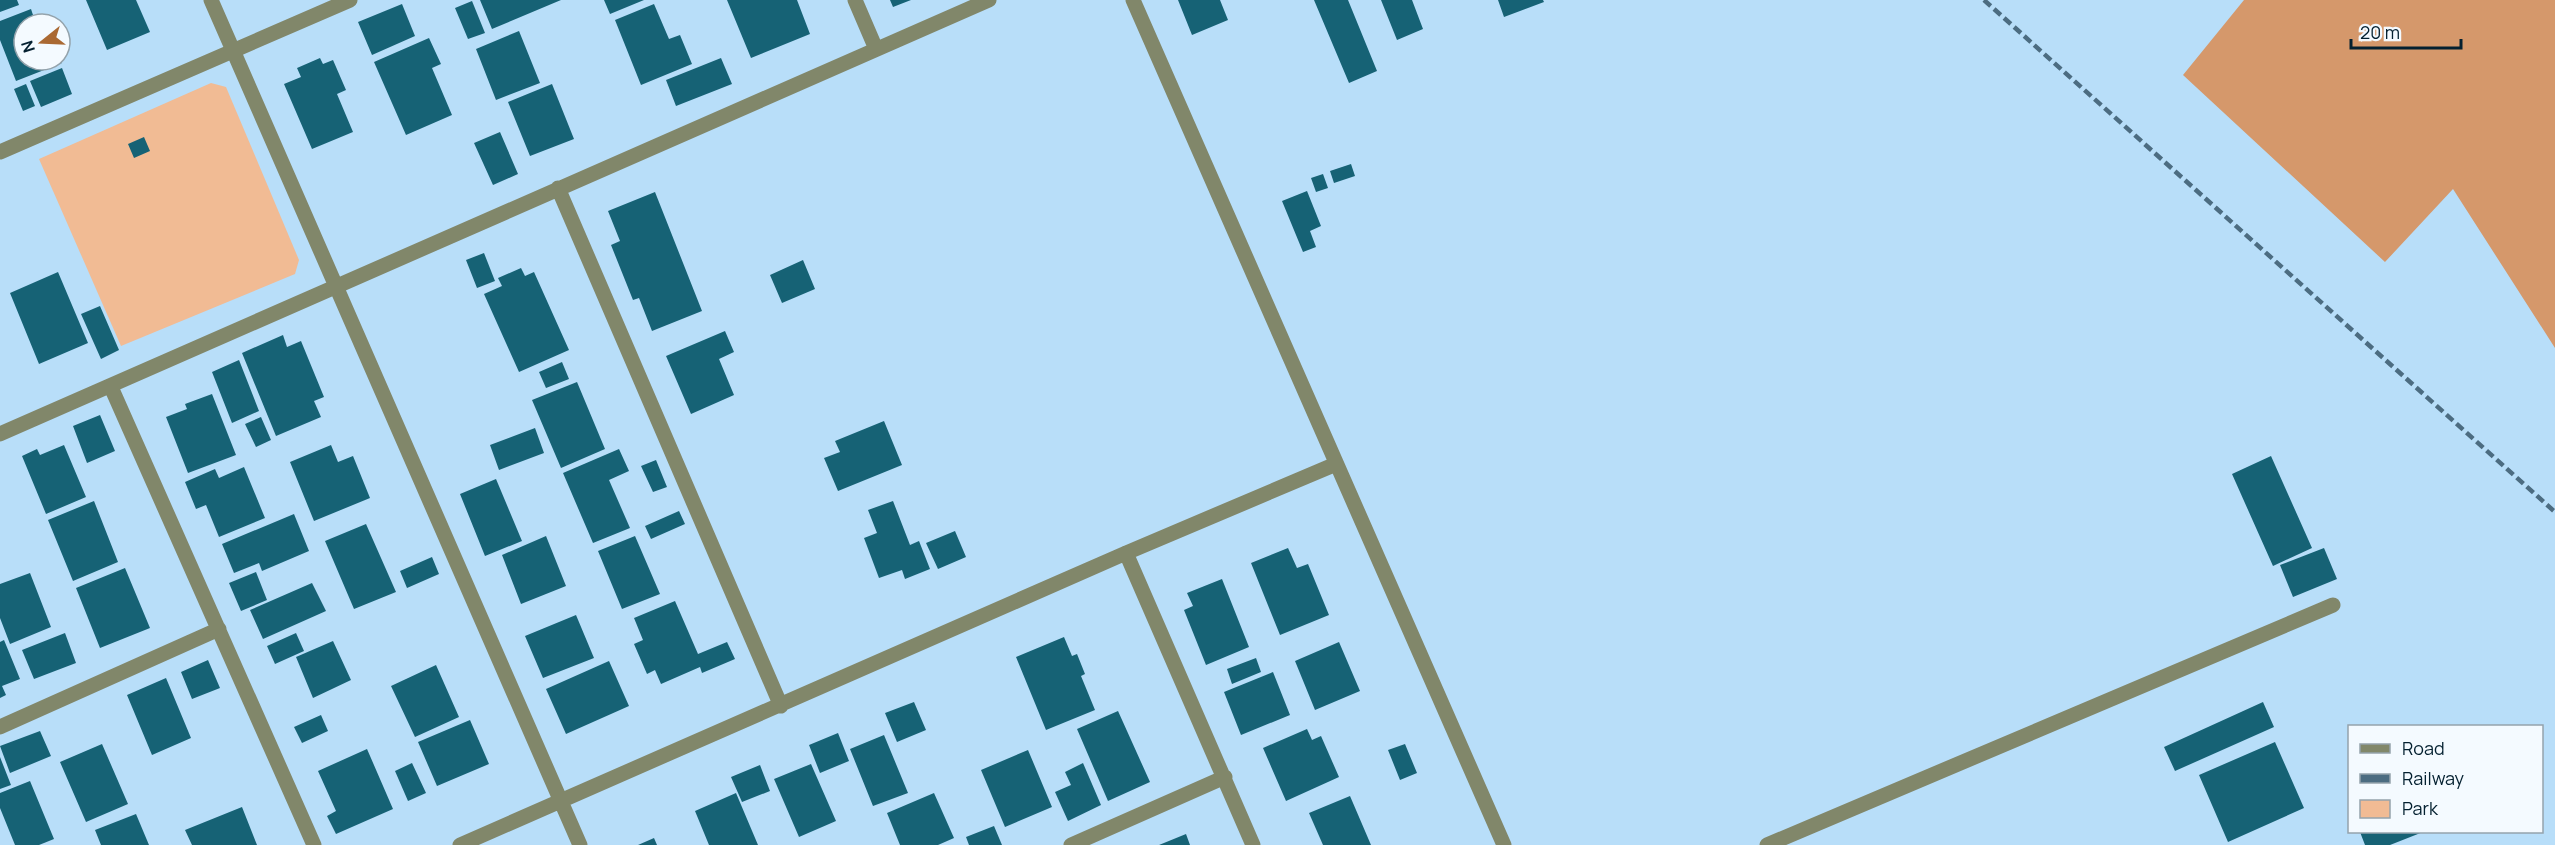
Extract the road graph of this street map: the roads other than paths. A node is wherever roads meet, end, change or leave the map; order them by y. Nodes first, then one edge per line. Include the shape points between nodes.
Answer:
1 (211, 0) edge
2 (350, 0) edge
3 (855, 0) edge
4 (989, 0) edge
5 (1133, 0) edge
6 (876, 49) junction
7 (233, 51) junction
8 (0, 152) edge
9 (558, 188) junction
10 (336, 285) junction
11 (111, 387) junction
12 (0, 434) edge
13 (1336, 464) junction
14 (1126, 553) junction
15 (2333, 605) dead end
16 (219, 629) junction
17 (781, 706) junction
18 (0, 727) edge
19 (1225, 777) junction
20 (561, 800) junction
21 (314, 845) edge
22 (460, 845) edge
23 (580, 845) edge
24 (1071, 845) edge
25 (1253, 845) edge
26 (1504, 845) edge
27 (1767, 845) edge

1 - 7 street
2 - 7 street
3 - 6 street
4 - 6 street
5 - 13 street
6 - 9 street
7 - 8 street
7 - 10 street
9 - 10 street
9 - 17 street
10 - 11 street
10 - 20 street
11 - 12 street
11 - 16 street
13 - 14 street
13 - 26 street
14 - 17 street
14 - 19 street
15 - 27 street
16 - 18 street
16 - 21 street
17 - 20 street
19 - 24 street
19 - 25 street
20 - 22 street
20 - 23 street

